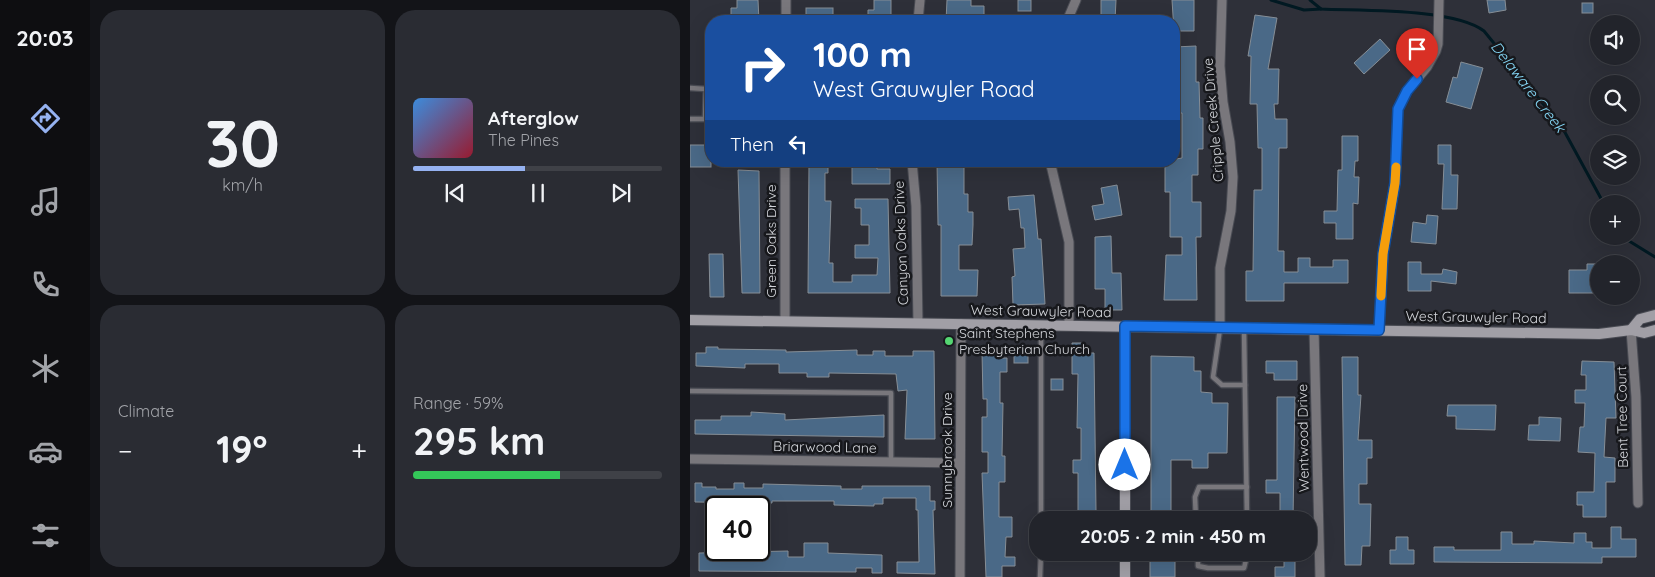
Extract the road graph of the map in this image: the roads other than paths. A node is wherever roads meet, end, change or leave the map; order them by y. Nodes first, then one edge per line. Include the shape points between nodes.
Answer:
1 (786, 0) edge
2 (920, 0) edge
3 (1076, 0) edge
4 (1222, 0) edge
5 (1439, 3) edge
6 (786, 15) edge
7 (919, 15) edge
8 (1070, 15) edge
9 (690, 88) edge
10 (705, 89) edge
11 (690, 119) edge
12 (705, 119) edge
13 (785, 167) edge
14 (913, 167) edge
15 (1052, 167) edge
16 (1655, 315) edge
17 (690, 320) edge
18 (785, 321) junction
19 (918, 323) junction
20 (961, 324) junction
21 (1041, 325) junction
22 (1069, 325) junction
23 (1125, 326) junction
24 (1220, 327) junction
25 (1244, 328) junction
26 (1314, 329) junction
27 (1379, 330) junction
28 (1631, 330) junction
29 (1655, 330) edge
30 (1245, 384) junction
31 (690, 391) edge
32 (690, 459) edge
33 (891, 462) junction
34 (960, 464) junction
35 (1247, 487) junction
36 (1638, 503) dead end
37 (1041, 511) edge
38 (1125, 511) edge
39 (1196, 511) edge
40 (1247, 511) edge
41 (1040, 561) edge
42 (1125, 561) edge
43 (1198, 561) edge
44 (1246, 561) edge
45 (960, 577) edge
46 (1040, 577) edge
47 (1125, 577) edge
48 (1320, 577) edge

1 - 6 street
2 - 7 street
3 - 8 street
4 - 24 street, Cripple Creek Drive via 1220,66 1233,177 1231,211 1220,268
5 - 27 street via 1436,51 1398,109 1395,183 1383,254
9 - 10 lane
11 - 12 lane
13 - 18 street, Green Oaks Drive
14 - 19 street, Canyon Oaks Drive
15 - 22 street via 1069,235
16 - 28 main road, West Grauwyler Road via 1640,319
17 - 18 main road, West Grauwyler Road
18 - 19 main road, West Grauwyler Road
19 - 20 main road, West Grauwyler Road
20 - 21 main road, West Grauwyler Road
20 - 34 street, Sunnybrook Drive
21 - 22 main road, West Grauwyler Road
21 - 37 lane
22 - 23 main road, West Grauwyler Road
23 - 24 main road, West Grauwyler Road
23 - 38 main road
24 - 25 main road, West Grauwyler Road
24 - 30 lane via 1213,377 1222,385
25 - 26 main road, West Grauwyler Road
25 - 30 lane
26 - 27 main road, West Grauwyler Road
26 - 48 street, Wentwood Drive
27 - 28 main road, West Grauwyler Road via 1599,334
28 - 29 main road, West Grauwyler Road via 1644,333
28 - 36 street, Bent Tree Court
30 - 35 lane
31 - 33 lane via 891,393
32 - 33 street, Briarwood Lane
33 - 34 street, Briarwood Lane
34 - 45 street, Sunnybrook Drive
35 - 39 lane via 1200,487 1195,497
35 - 40 lane
41 - 46 lane
42 - 47 main road
43 - 44 lane via 1198,566 1208,568 1244,568

